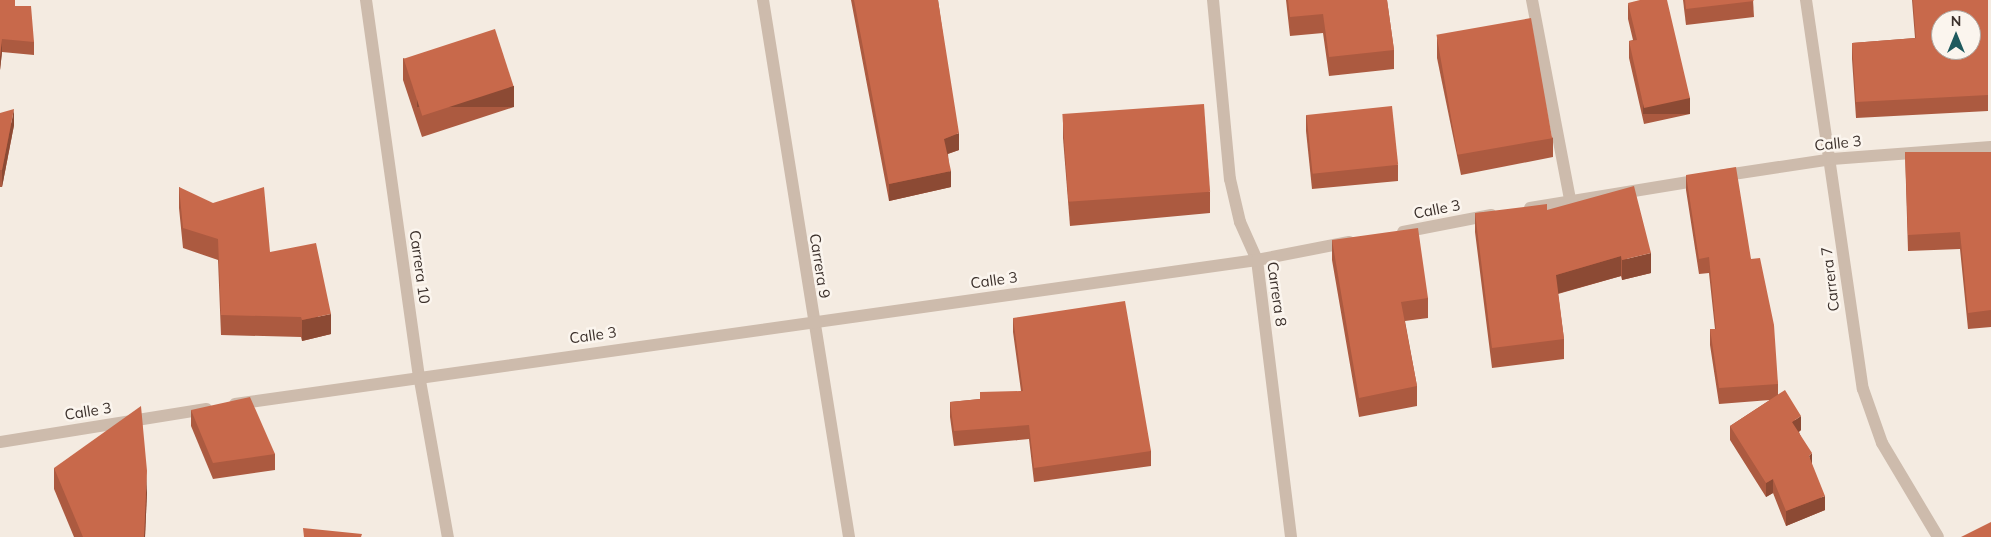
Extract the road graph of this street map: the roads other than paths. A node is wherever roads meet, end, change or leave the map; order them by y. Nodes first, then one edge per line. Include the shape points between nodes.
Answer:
1 (366, 0) edge
2 (763, 0) edge
3 (1213, 0) edge
4 (1532, 0) edge
5 (1806, 0) edge
6 (1991, 147) edge
7 (1832, 159) junction
8 (1570, 200) junction
9 (1384, 236) edge
10 (1365, 239) edge
11 (1257, 260) junction
12 (812, 321) junction
13 (419, 375) junction
14 (0, 442) edge
15 (448, 537) edge
16 (849, 537) edge
17 (1291, 537) edge
18 (1938, 537) edge

1 - 13 street, Carrera 10
2 - 12 street, Carrera 9
3 - 11 street, Carrera 8 via 1230,179 1240,222
4 - 8 street
5 - 7 street, Carrera 7
6 - 7 street, Calle 3
7 - 8 street, Calle 3
7 - 18 street, Carrera 7 via 1863,389 1882,443
8 - 9 street, Calle 3
10 - 11 street, Calle 3
11 - 12 street, Calle 3
11 - 17 street, Carrera 8
12 - 13 street, Calle 3
12 - 16 street, Carrera 9
13 - 14 street, Calle 3
13 - 15 street, Carrera 10

